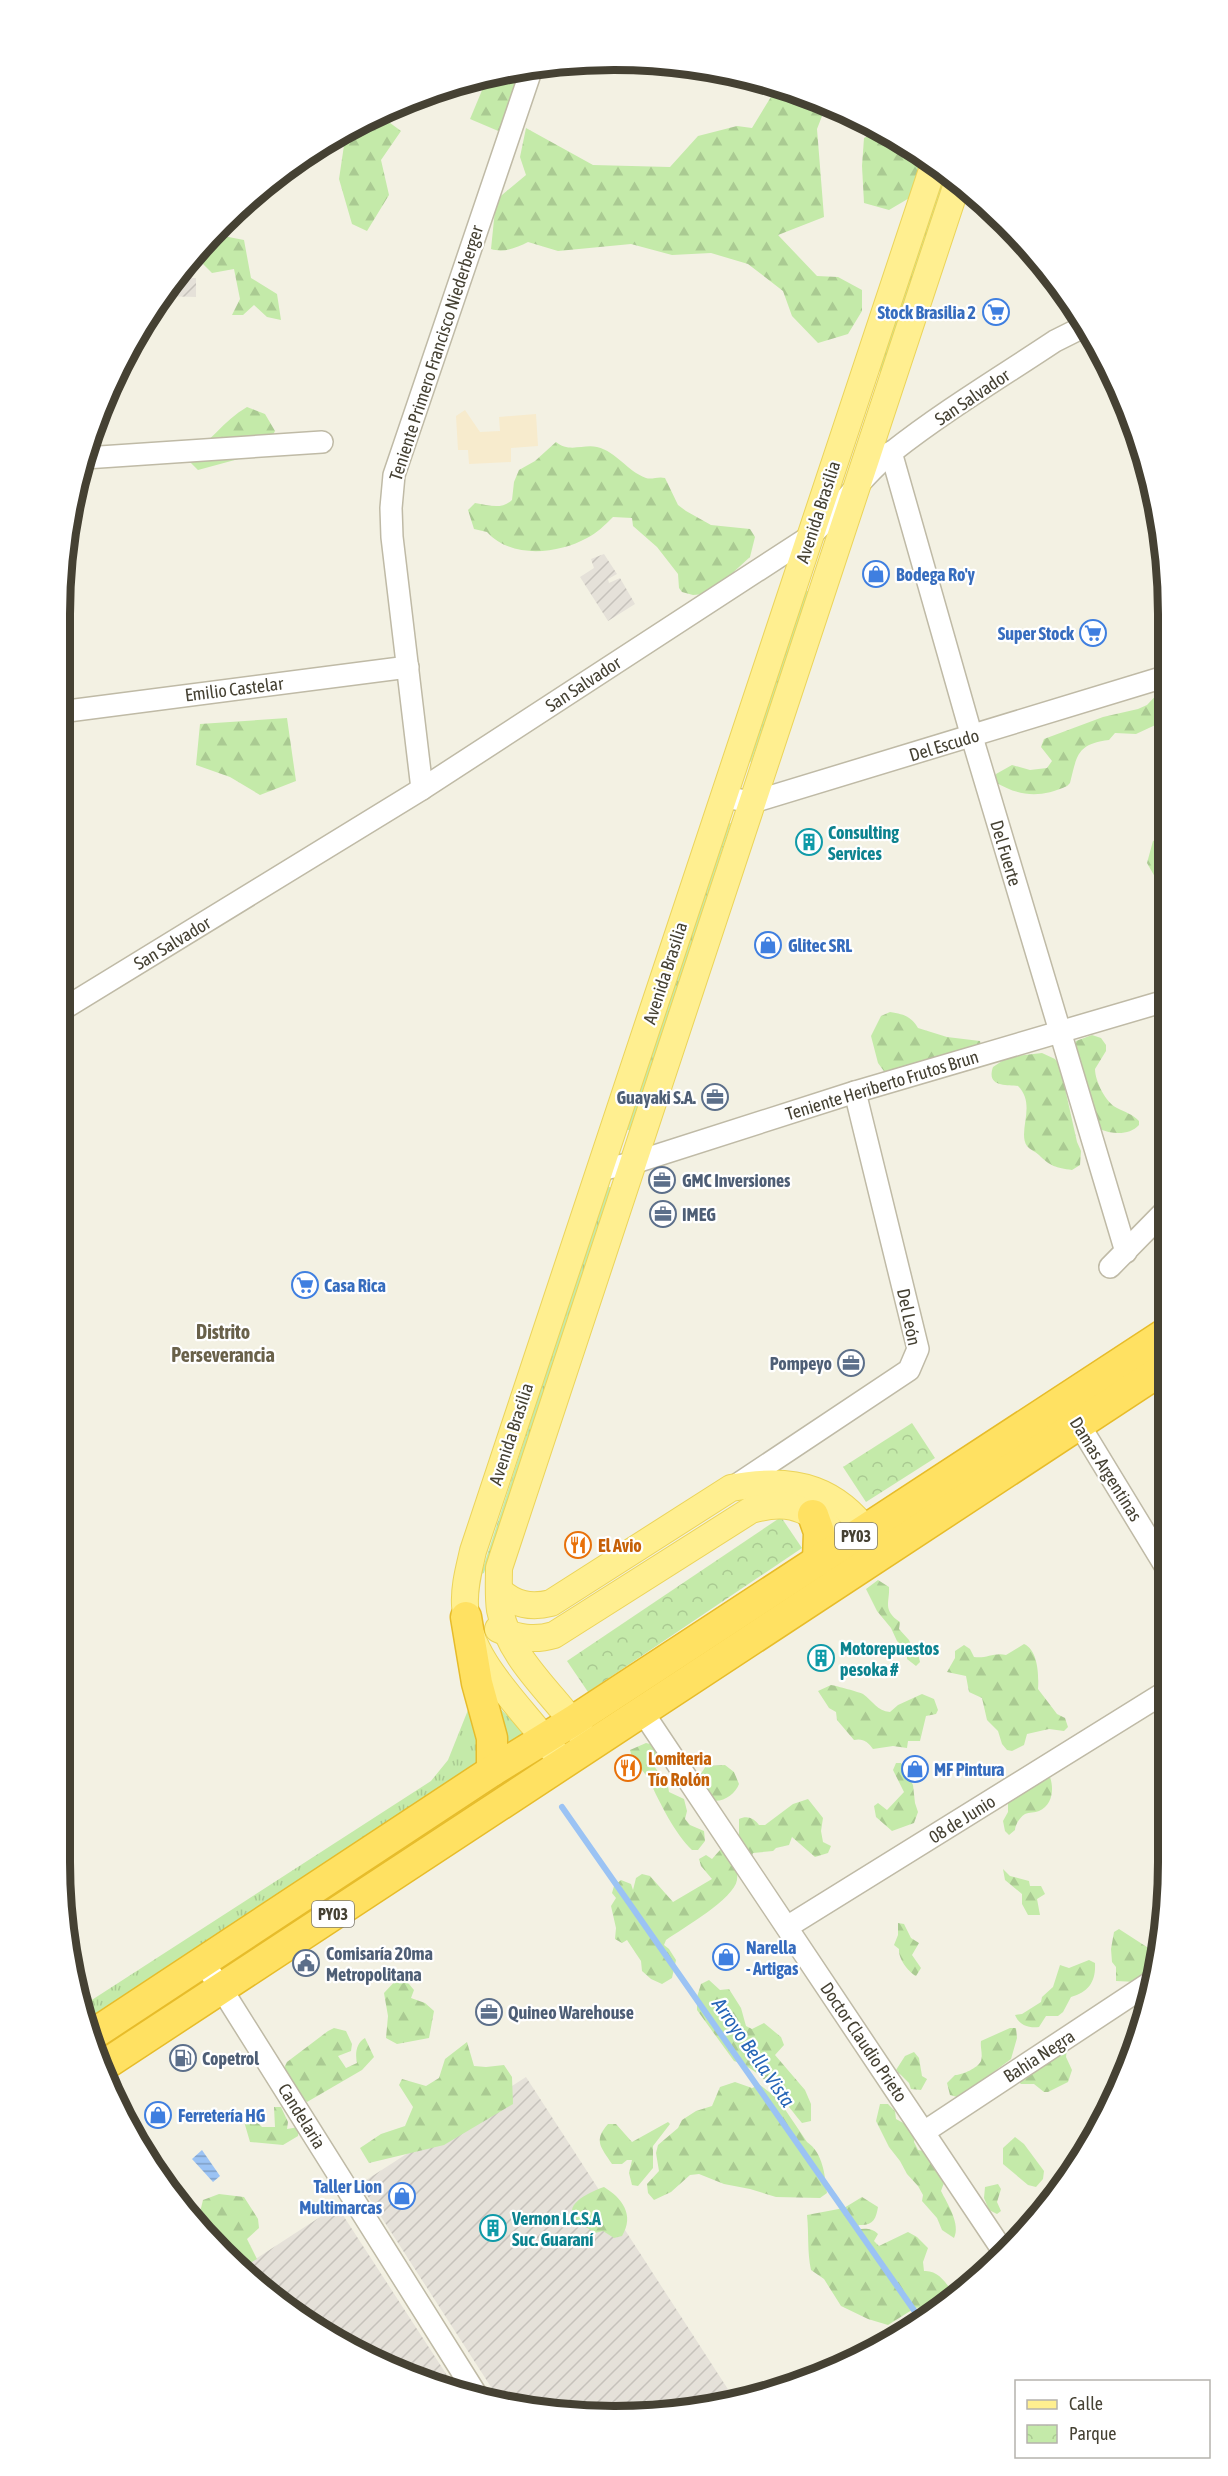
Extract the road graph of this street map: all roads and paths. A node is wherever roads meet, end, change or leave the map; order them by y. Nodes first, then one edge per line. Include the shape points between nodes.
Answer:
1 (529, 77) edge
2 (930, 172) edge
3 (955, 191) edge
4 (1077, 330) edge
5 (322, 441) dead end
6 (891, 452) junction
7 (94, 457) edge
8 (855, 486) junction
9 (810, 537) junction
10 (408, 668) junction
11 (1157, 679) edge
12 (71, 711) edge
13 (972, 736) junction
14 (422, 789) junction
15 (723, 797) junction
16 (753, 802) junction
17 (1157, 1003) edge
18 (71, 1004) edge
19 (1060, 1032) junction
20 (855, 1092) junction
21 (633, 1163) junction
22 (599, 1170) junction
23 (1157, 1219) edge
24 (1125, 1252) junction
25 (1110, 1267) dead end
26 (1157, 1340) edge
27 (1157, 1371) edge
28 (1071, 1412) junction
29 (731, 1488) junction
30 (813, 1515) joint
31 (473, 1551) junction
32 (853, 1552) junction
33 (1157, 1553) edge
34 (499, 1590) junction
35 (466, 1617) junction
36 (509, 1634) junction
37 (1157, 1697) edge
38 (642, 1711) junction
39 (573, 1721) junction
40 (546, 1738) junction
41 (589, 1746) junction
42 (562, 1763) junction
43 (492, 1771) junction
44 (787, 1927) junction
45 (202, 1961) junction
46 (221, 1988) junction
47 (1143, 1988) edge
48 (97, 2031) edge
49 (109, 2062) edge
50 (924, 2132) junction
51 (999, 2245) edge
52 (471, 2386) edge

1 - 10 street, Teniente Primero Francisco Niederberger via 394,475 392,537
2 - 9 main road, Avenida Brasilia
3 - 8 main road, Avenida Brasilia
4 - 6 street, San Salvador via 1055,340
5 - 7 street
6 - 8 street, San Salvador
6 - 13 street, Del Fuerte
8 - 9 street, San Salvador via 832,517
8 - 16 main road, Avenida Brasilia
9 - 14 street, San Salvador
9 - 15 main road, Avenida Brasilia
10 - 12 street, Emilio Castelar
10 - 14 street, Teniente Primero Francisco Niederberger
11 - 13 street, Del Escudo
13 - 16 street, Del Escudo
13 - 19 street, Del Fuerte
14 - 18 street, San Salvador
15 - 16 street, Del Escudo
15 - 22 main road, Avenida Brasilia
16 - 21 main road, Avenida Brasilia
17 - 19 street, Teniente Heriberto Frutos Brun
19 - 20 street, Teniente Heriberto Frutos Brun
19 - 24 street, Del Fuerte
20 - 21 street, Teniente Heriberto Frutos Brun
20 - 29 street, Del León via 918,1349 915,1360 909,1370
21 - 22 street, Teniente Heriberto Frutos Brun
21 - 34 main road, Avenida Brasilia via 502,1556
22 - 31 main road, Avenida Brasilia
23 - 24 street
24 - 25 street
26 - 28 highway, PY03
27 - 28 highway, PY03
28 - 32 highway, PY03
28 - 33 street, Damas Argentinas
29 - 32 main road via 767,1482 798,1484 819,1492 837,1503
29 - 34 main road via 560,1599 528,1606 508,1599
30 - 32 highway via 819,1532
30 - 36 main road via 787,1505 751,1510 554,1635 530,1639
31 - 35 main road, Avenida Brasilia via 466,1583
31 - 36 main road via 473,1593 492,1625
32 - 38 highway, PY03
32 - 39 highway, PY03
34 - 36 main road, Avenida Brasilia via 500,1610
35 - 40 main road, Avenida Brasilia via 499,1686
35 - 43 highway via 477,1683 492,1738
36 - 39 main road, Avenida Brasilia via 531,1672
37 - 44 street, 08 de Junio
38 - 41 highway, PY03
38 - 44 street, Doctor Claudio Prieto
39 - 40 highway, PY03
39 - 41 main road, Avenida Brasilia
40 - 42 main road, Avenida Brasilia
40 - 43 highway, PY03
41 - 42 highway, PY03
42 - 46 highway, PY03
43 - 45 highway, PY03
44 - 50 street, Doctor Claudio Prieto
45 - 46 street, Candelaria
45 - 48 highway, PY03
46 - 49 highway, PY03
46 - 52 street, Candelaria
47 - 50 street, Bahia Negra
50 - 51 street, Doctor Claudio Prieto

